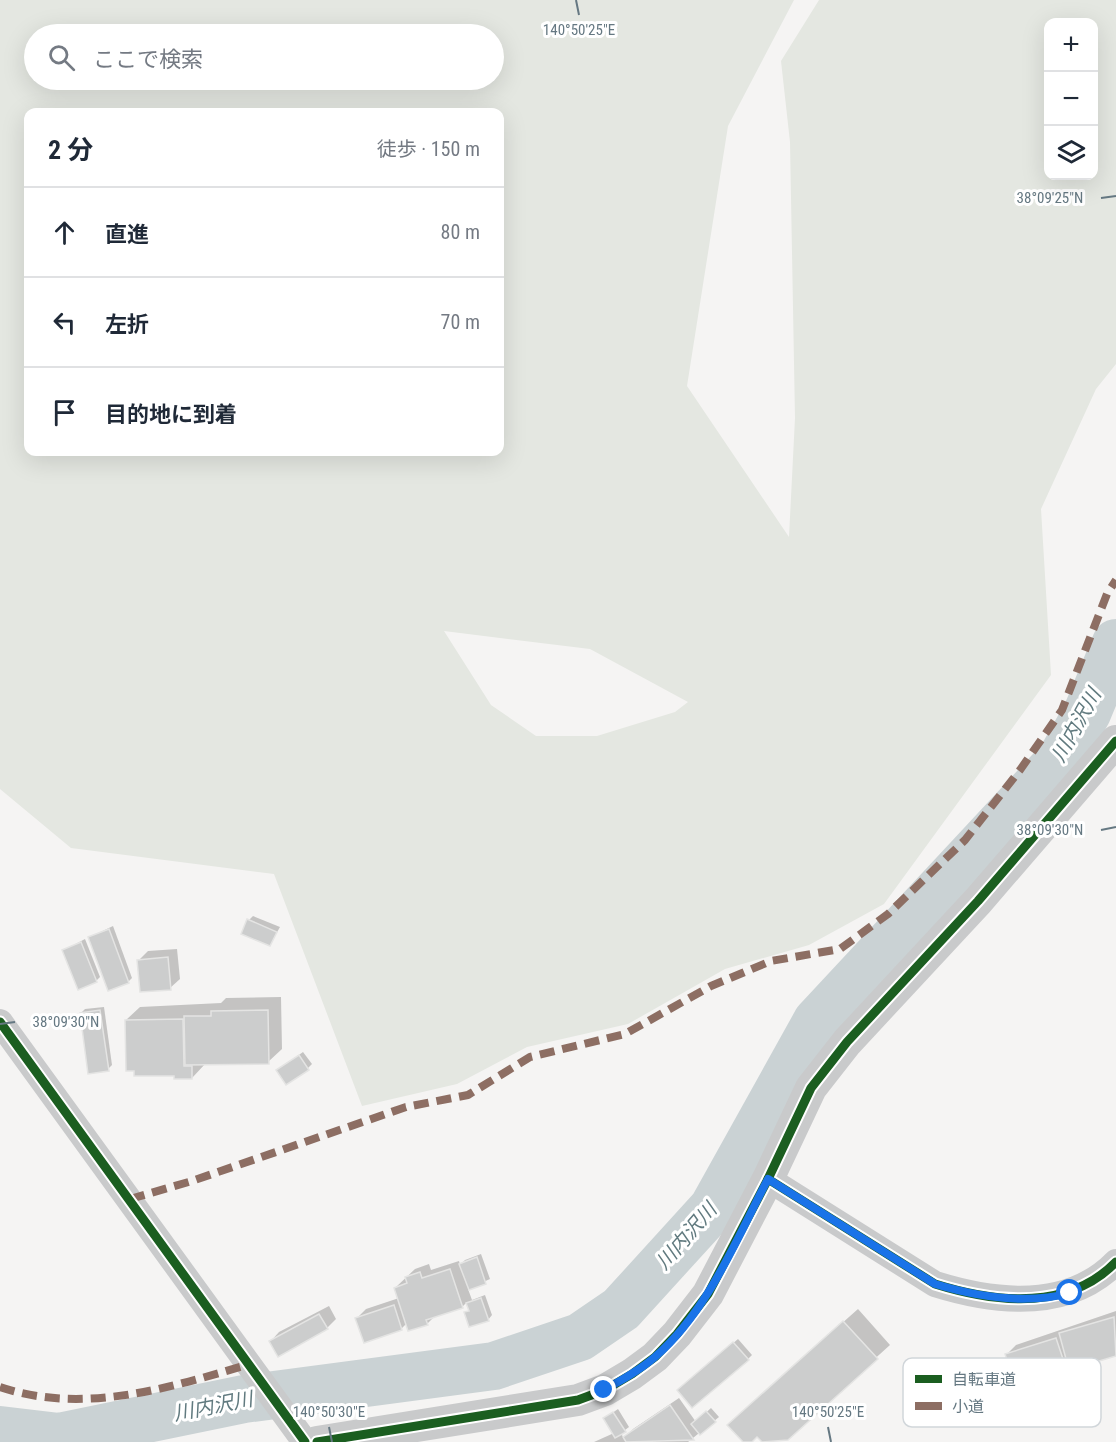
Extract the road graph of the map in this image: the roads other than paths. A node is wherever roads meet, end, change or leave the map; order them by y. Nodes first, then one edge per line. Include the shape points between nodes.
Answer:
1 (1116, 741) edge
2 (0, 1022) edge
3 (768, 1179) junction
4 (1116, 1262) edge
5 (306, 1438) edge

1 - 3 street via 818,1078
2 - 5 street
3 - 4 street via 935,1284 962,1292 1028,1299 1054,1297 1085,1287
3 - 5 street via 708,1294 677,1334 655,1357 604,1390 578,1400

